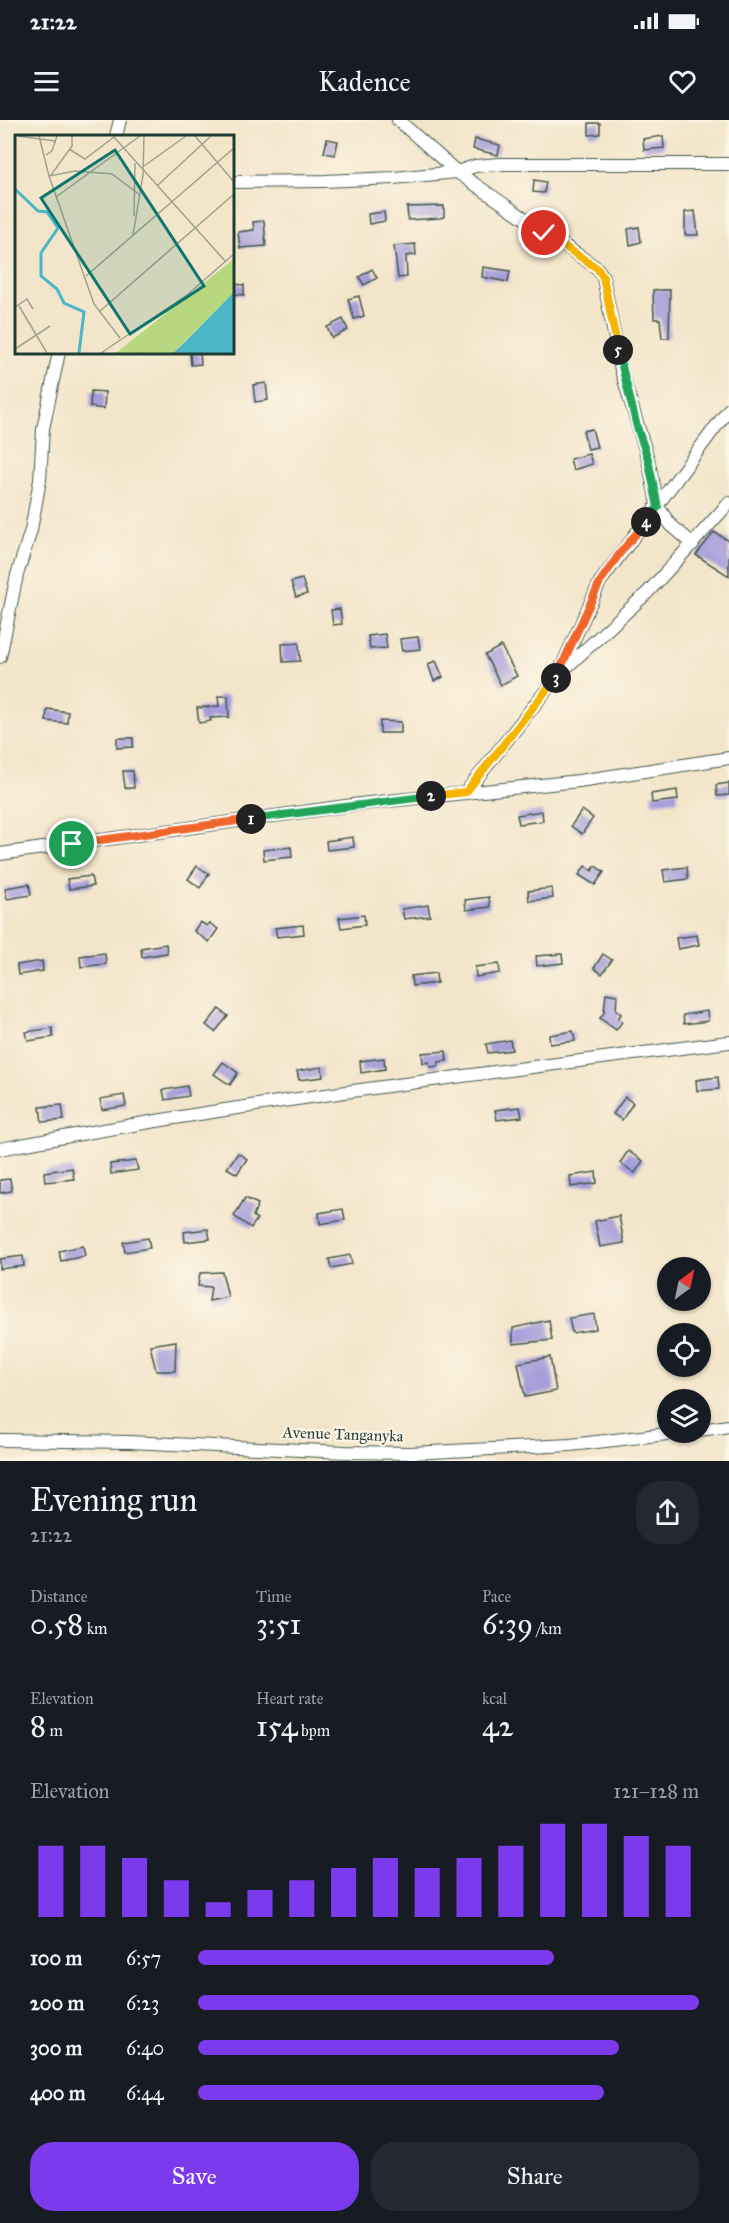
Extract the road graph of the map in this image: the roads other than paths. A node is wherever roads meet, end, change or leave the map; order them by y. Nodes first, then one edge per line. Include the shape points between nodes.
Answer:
1 (120, 120) edge
2 (398, 120) edge
3 (116, 135) edge
4 (729, 164) edge
5 (457, 172) junction
6 (234, 182) edge
7 (59, 354) edge
8 (729, 409) edge
9 (729, 503) edge
10 (658, 507) junction
11 (693, 544) junction
12 (0, 657) edge
13 (559, 674) junction
14 (729, 758) edge
15 (466, 792) junction
16 (0, 854) edge
17 (729, 1042) edge
18 (0, 1149) edge
19 (729, 1426) edge
20 (711, 1428) edge
21 (657, 1435) edge
22 (0, 1440) edge

1 - 3 street
2 - 5 street
4 - 5 street via 499,164
5 - 6 street via 324,181
5 - 10 street via 597,268 603,277 621,370
7 - 12 street via 43,429 32,530 16,575
8 - 10 street
9 - 11 street
10 - 11 street
10 - 13 street via 600,582
11 - 13 street via 648,592
13 - 15 street
14 - 15 street via 579,781
15 - 16 street
17 - 18 street via 383,1086 97,1130
19 - 20 street
21 - 22 street, Avenue Tanganyka via 570,1445 410,1453

